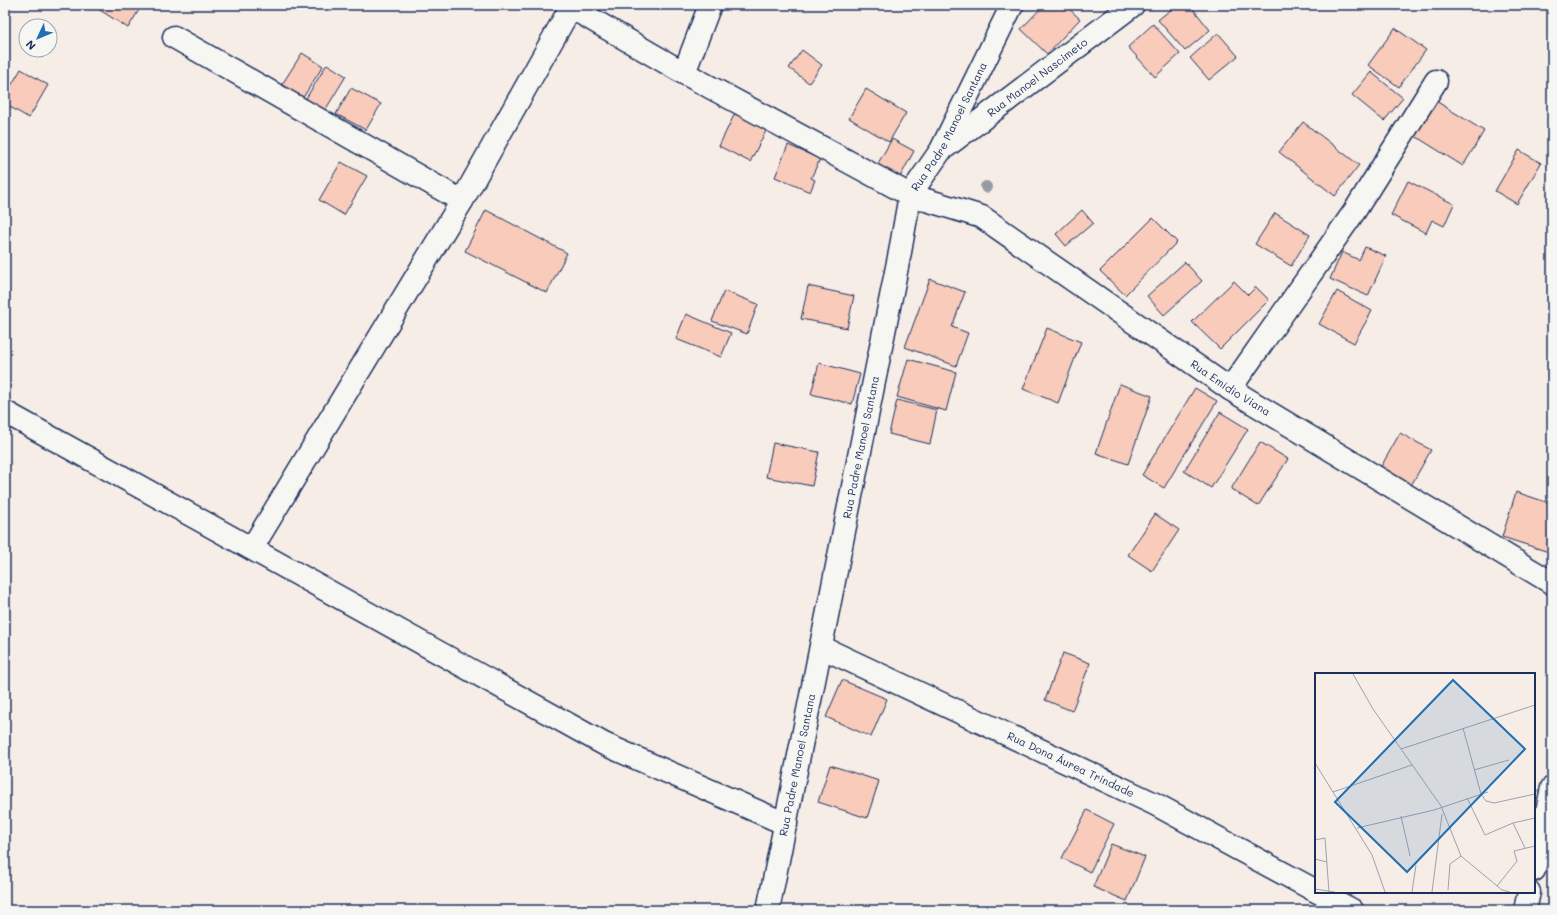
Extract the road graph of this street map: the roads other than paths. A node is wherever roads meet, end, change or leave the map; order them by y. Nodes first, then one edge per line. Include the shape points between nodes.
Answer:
1 (710, 5) edge
2 (1012, 5) edge
3 (1133, 5) edge
4 (570, 6) edge
5 (174, 37) dead end
6 (684, 73) junction
7 (1436, 81) dead end
8 (941, 150) junction
9 (910, 195) junction
10 (462, 201) junction
11 (1230, 389) junction
12 (5, 412) edge
13 (252, 548) junction
14 (1552, 582) edge
15 (821, 647) junction
16 (1552, 788) edge
17 (786, 824) junction
18 (1535, 865) edge
19 (1315, 890) edge
20 (1321, 893) edge
21 (1529, 893) edge
22 (768, 910) edge
23 (1352, 910) edge
24 (1525, 910) edge

1 - 6 street
2 - 8 street, Rua Padre Manoel Santana
3 - 8 street, Rua Manoel Nascimeto
4 - 6 street, Rua Emídio Viana
4 - 10 street
5 - 10 street
6 - 9 street, Rua Emídio Viana
7 - 11 street via 1354,212
8 - 9 street, Rua Padre Manoel Santana
9 - 11 street, Rua Emídio Viana via 982,217
9 - 15 street, Rua Padre Manoel Santana
10 - 13 street
11 - 14 street, Rua Emídio Viana
12 - 13 street
13 - 17 street via 604,744
15 - 17 street, Rua Padre Manoel Santana
15 - 19 street, Rua Dona Áurea Trindade via 1155,804
16 - 18 street
17 - 22 street, Rua Padre Manoel Santana
20 - 23 street, Rua Dona Áurea Trindade
21 - 24 street

